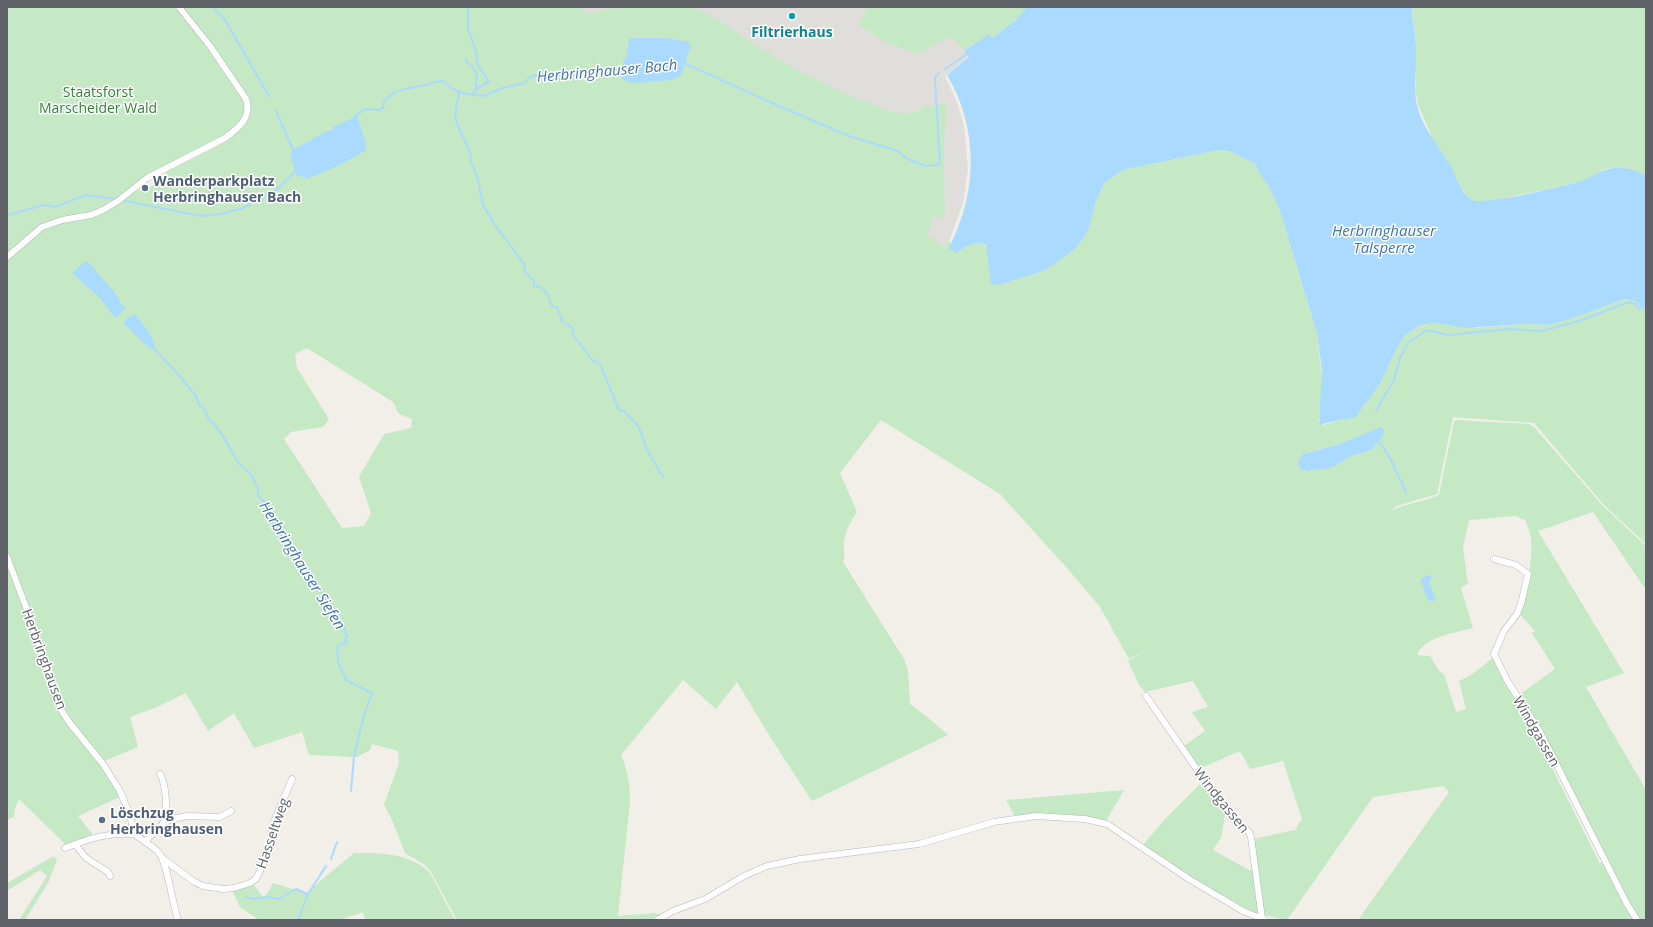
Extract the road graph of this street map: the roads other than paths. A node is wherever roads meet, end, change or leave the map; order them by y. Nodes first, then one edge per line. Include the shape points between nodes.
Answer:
1 (179, 7) edge
2 (7, 257) edge
3 (7, 557) edge
4 (1494, 559) dead end
5 (1146, 696) dead end
6 (160, 774) dead end
7 (292, 779) dead end
8 (232, 811) dead end
9 (163, 823) junction
10 (134, 834) junction
11 (146, 841) junction
12 (75, 844) junction
13 (65, 848) dead end
14 (162, 858) junction
15 (110, 876) dead end
16 (178, 920) edge
17 (658, 920) edge
18 (1264, 920) edge
19 (1637, 920) edge

1 - 2 street via 210,46 246,99 249,106 243,123 225,138 146,178 104,210 42,227
3 - 10 street, Herbringhausen via 58,702 72,726 120,790
4 - 19 street, Windgassen via 1516,565 1528,574 1517,614 1504,631 1494,654 1508,682 1539,730
5 - 18 street, Windgassen via 1203,778 1236,820 1249,832
6 - 9 street via 165,789
7 - 14 street, Hasseltweg via 273,824 269,852 256,879 250,883 223,889 203,886
8 - 9 street via 220,817 183,816
9 - 11 street
10 - 11 street
10 - 12 street via 110,834
11 - 14 street
12 - 13 street
12 - 15 street via 86,858
14 - 16 street
17 - 18 street via 673,911 705,899 767,866 800,859 919,844 994,822 1036,816 1085,819 1107,824 1189,879

